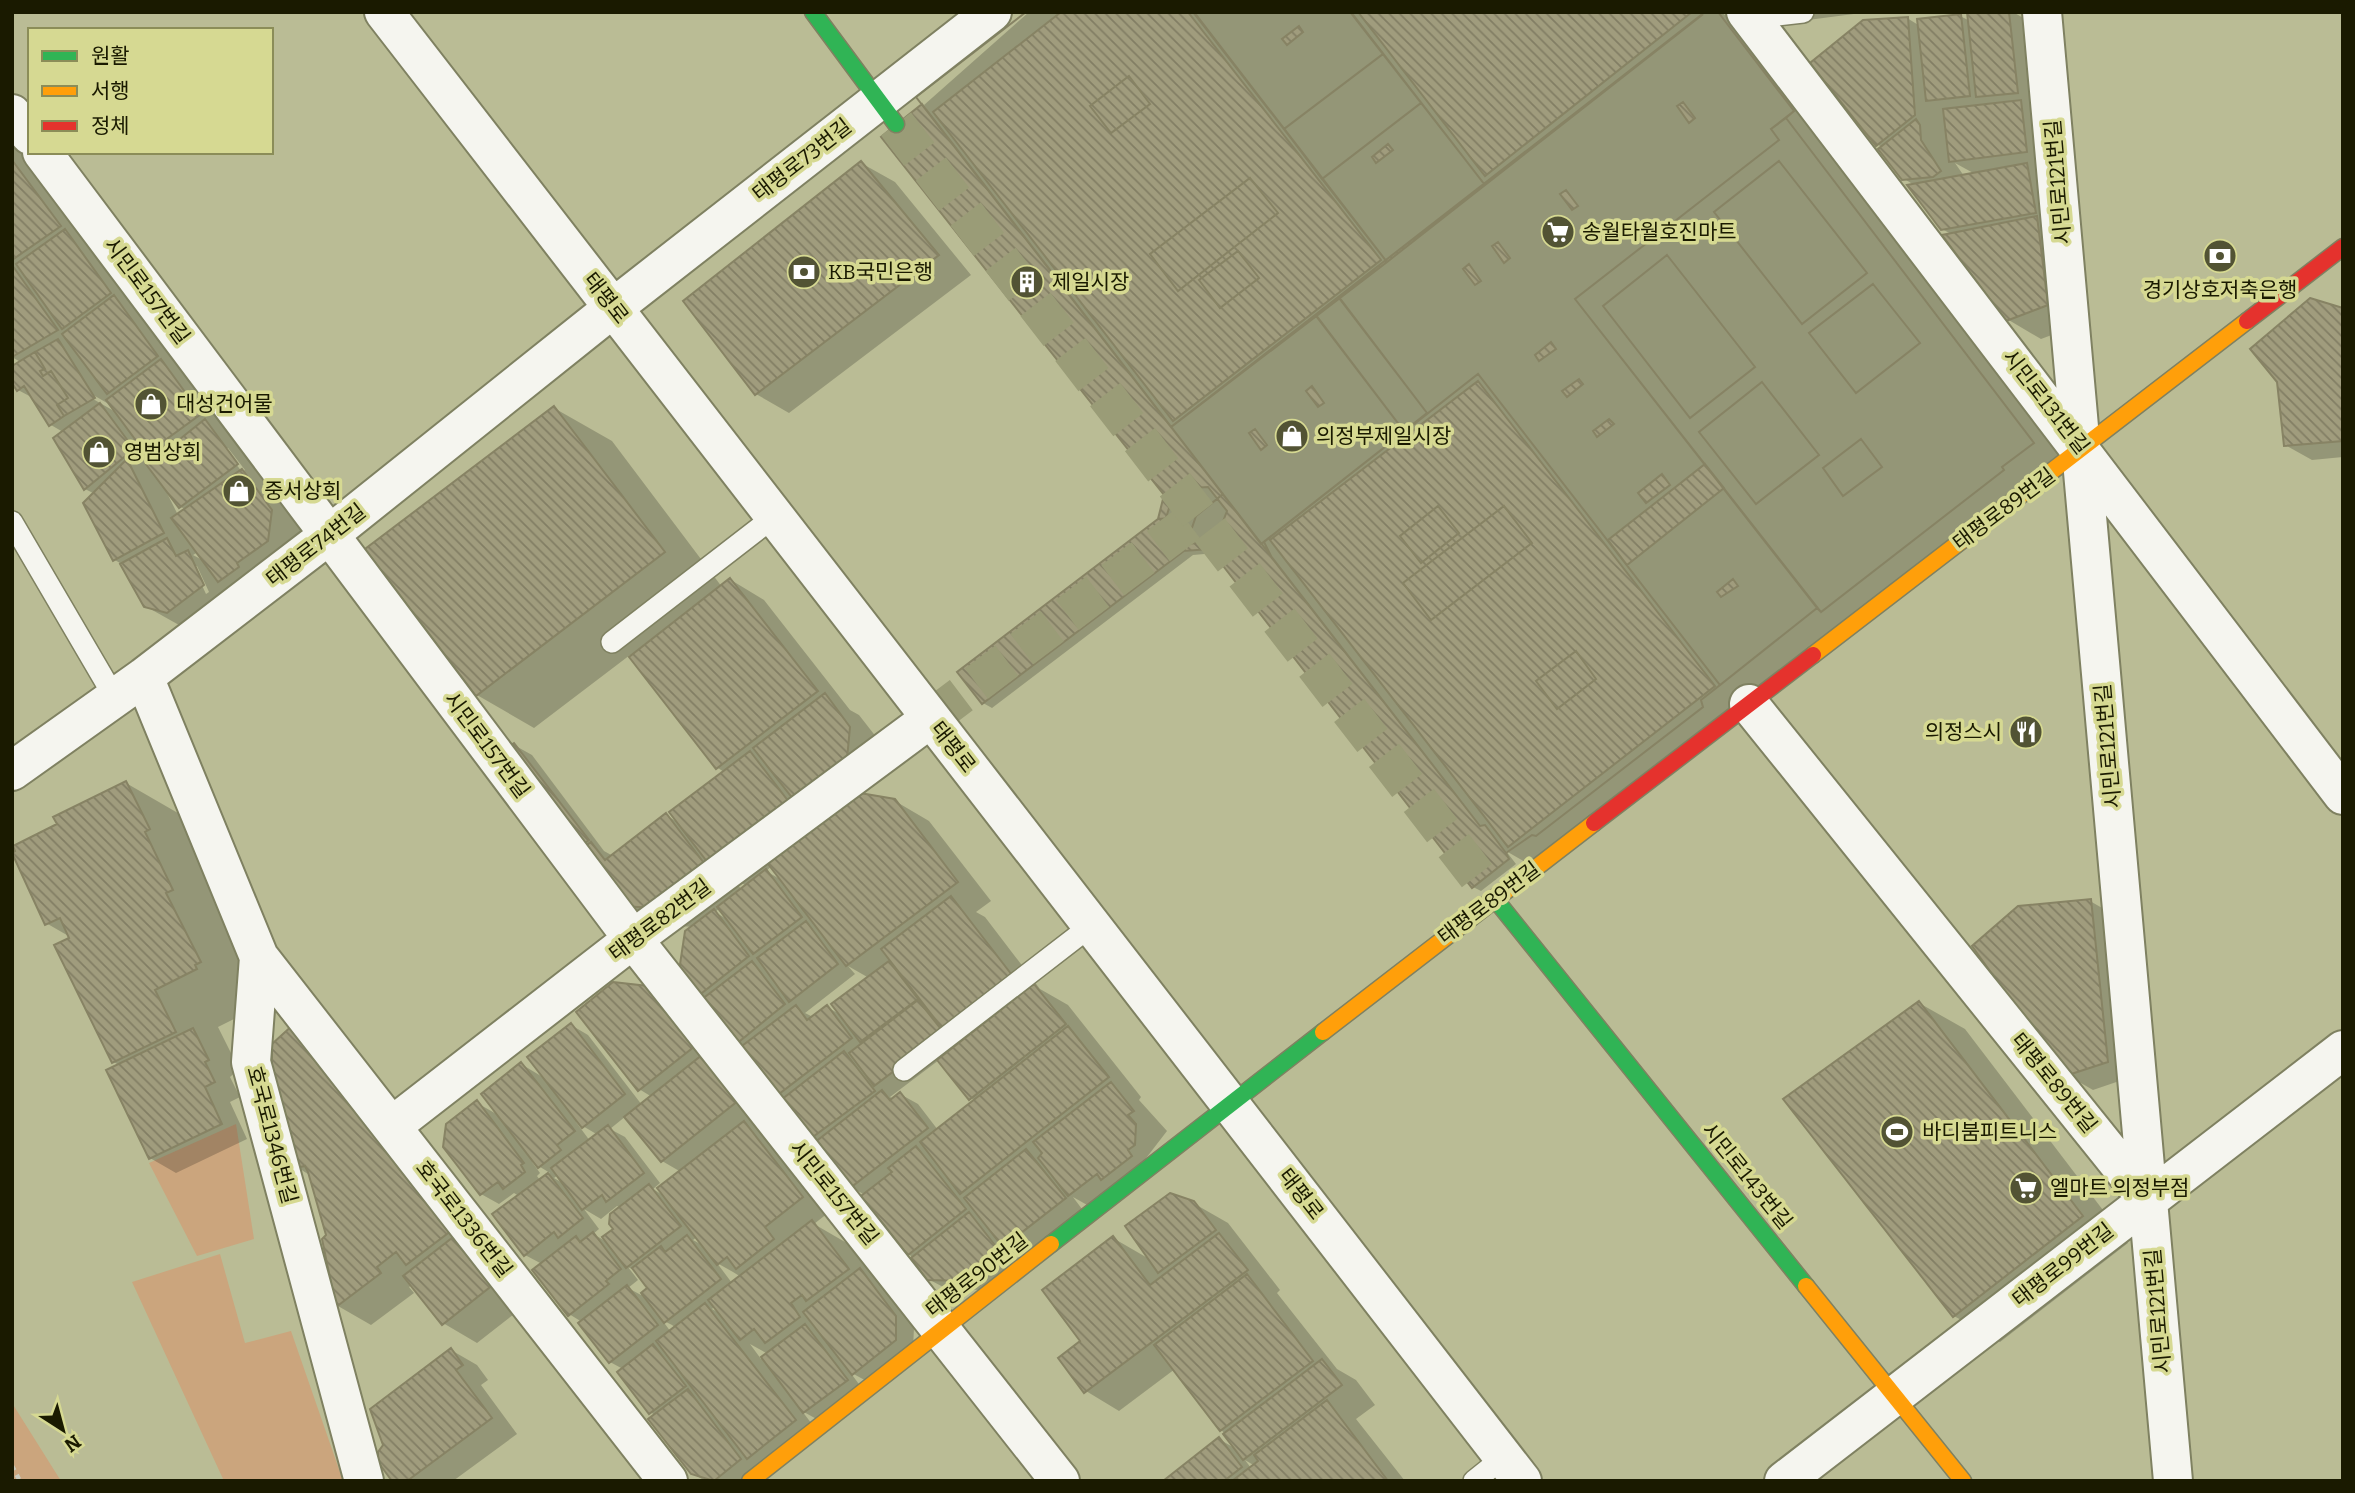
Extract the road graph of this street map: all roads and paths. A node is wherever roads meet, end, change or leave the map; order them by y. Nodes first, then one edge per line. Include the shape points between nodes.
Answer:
1 (384, 12) edge
2 (813, 12) edge
3 (992, 12) edge
4 (1803, 12) edge
5 (2042, 12) edge
6 (1748, 15) edge
7 (887, 112) junction
8 (12, 114) edge
9 (28, 133) edge
10 (43, 154) edge
11 (2343, 247) edge
12 (613, 308) junction
13 (2082, 449) junction
14 (775, 516) junction
15 (12, 522) edge
16 (329, 535) junction
17 (612, 642) dead end
18 (130, 688) junction
19 (1749, 704) junction
20 (931, 718) junction
21 (17, 763) edge
22 (2343, 795) edge
23 (1496, 899) junction
24 (1092, 925) junction
25 (633, 939) junction
26 (259, 957) junction
27 (2343, 1049) edge
28 (904, 1070) dead end
29 (1230, 1103) junction
30 (391, 1126) junction
31 (2148, 1200) junction
32 (942, 1329) junction
33 (1896, 1394) junction
34 (12, 1466) edge
35 (1513, 1469) edge
36 (20, 1481) edge
37 (365, 1481) edge
38 (668, 1481) edge
39 (750, 1481) edge
40 (1060, 1481) edge
41 (1474, 1481) edge
42 (1784, 1481) edge
43 (1963, 1481) edge
44 (2173, 1481) edge

1 - 12 street, 태평로
2 - 7 street
3 - 7 street, 태평로73번길
4 - 6 lane
5 - 13 street, 시민로121번길
6 - 13 street, 시민로131번길
7 - 12 street, 태평로73번길
8 - 9 street
10 - 16 street, 시민로157번길
11 - 13 street, 태평로89번길
12 - 14 street, 태평로
12 - 16 street, 태평로74번길
13 - 19 street, 태평로89번길
13 - 22 street, 시민로131번길
13 - 31 street, 시민로121번길
14 - 17 lane
14 - 20 street, 태평로
15 - 18 lane, 호국로1346번길
16 - 18 street, 태평로74번길
16 - 25 street, 시민로157번길
18 - 21 street, 태평로74번길
18 - 26 street, 호국로1346번길
19 - 23 street, 태평로89번길
19 - 31 street, 태평로89번길
20 - 24 street, 태평로
20 - 25 street, 태평로82번길
23 - 29 street, 태평로89번길
23 - 33 street, 시민로143번길
24 - 28 lane
24 - 29 street, 태평로
25 - 30 street, 태평로82번길
25 - 32 street, 시민로157번길
26 - 30 street, 호국로1336번길
26 - 37 street, 호국로1346번길 via 251,1062
27 - 31 street, 태평로99번길
29 - 32 street, 태평로90번길
29 - 35 street, 태평로
30 - 38 street, 호국로1336번길
31 - 33 street, 태평로99번길
31 - 44 street, 시민로121번길
32 - 39 street, 태평로90번길
32 - 40 street, 시민로157번길
33 - 42 street, 태평로99번길
33 - 43 street, 시민로143번길
34 - 36 path
35 - 41 lane

